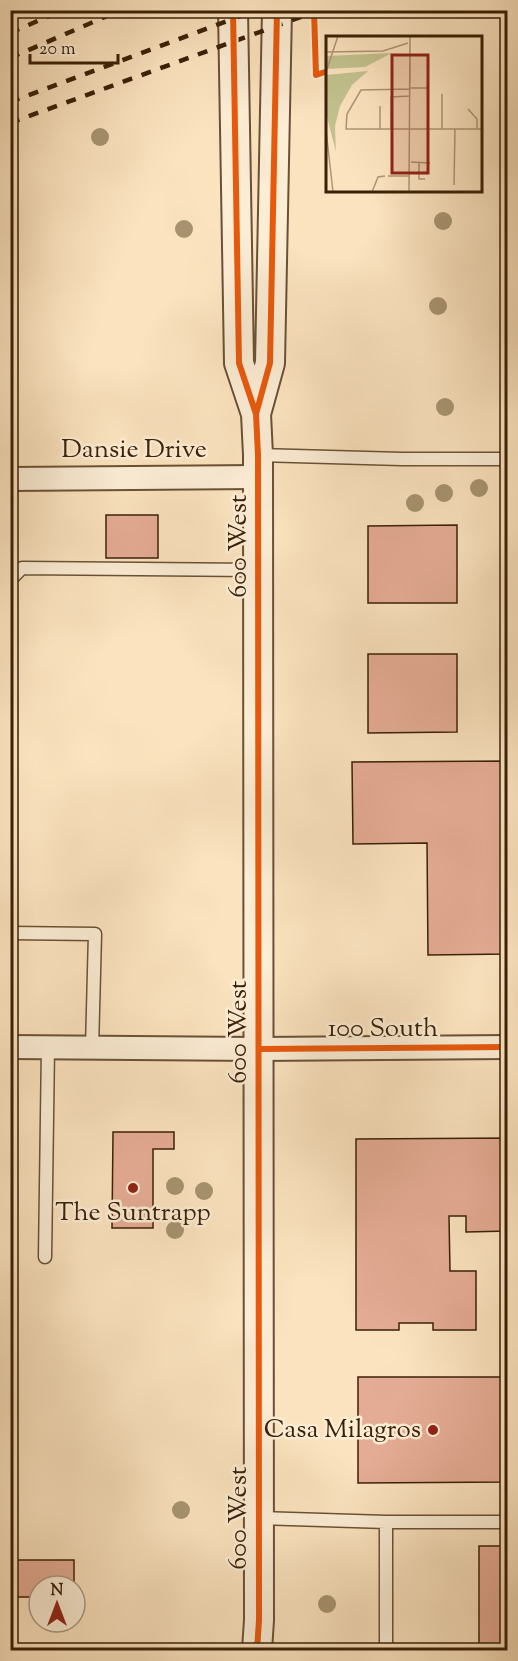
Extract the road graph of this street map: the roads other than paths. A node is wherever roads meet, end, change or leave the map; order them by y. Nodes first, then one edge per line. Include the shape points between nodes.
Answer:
1 (233, 10) edge
2 (278, 10) edge
3 (256, 414) junction
4 (507, 459) edge
5 (258, 466) junction
6 (10, 479) edge
7 (258, 570) junction
8 (10, 580) edge
9 (10, 933) edge
10 (10, 1047) edge
11 (48, 1047) junction
12 (507, 1047) edge
13 (92, 1048) junction
14 (259, 1049) junction
15 (45, 1257) dead end
16 (259, 1518) junction
17 (386, 1522) junction
18 (507, 1522) edge
19 (257, 1650) edge
20 (386, 1650) edge

1 - 3 street, 600 West via 239,363
2 - 3 street, 600 West via 270,363
3 - 5 street, 600 West
4 - 5 lane
5 - 6 street, Dansie Drive
5 - 7 street, 600 West
7 - 8 lane via 22,568
7 - 14 street, 600 West
9 - 13 lane via 95,934
10 - 11 street, 100 South
11 - 13 street, 100 South
11 - 15 lane
12 - 14 street, 100 South
13 - 14 street, 100 South
14 - 16 street, 600 West
16 - 17 lane
16 - 19 street, 600 West
17 - 18 lane
17 - 20 lane

